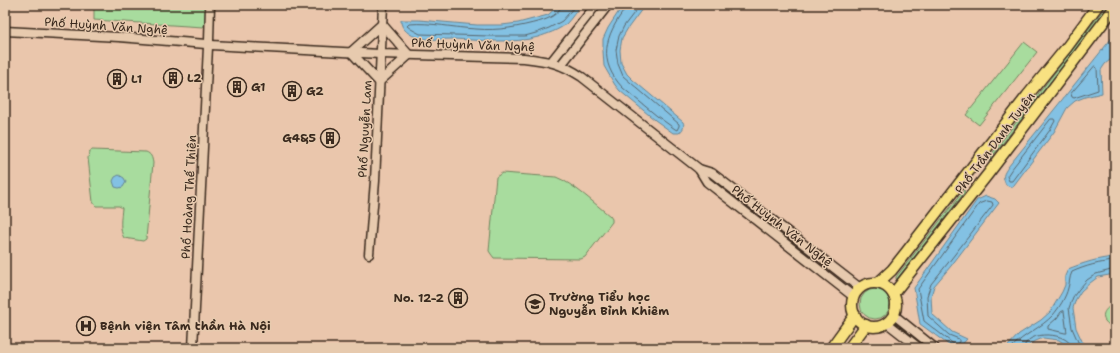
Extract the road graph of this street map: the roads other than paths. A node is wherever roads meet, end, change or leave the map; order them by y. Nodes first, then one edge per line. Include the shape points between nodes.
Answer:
1 (210, 5) edge
2 (382, 5) edge
3 (596, 5) edge
4 (608, 5) edge
5 (1098, 5) edge
6 (1115, 7) edge
7 (382, 24) junction
8 (5, 31) edge
9 (208, 44) junction
10 (351, 52) junction
11 (380, 54) junction
12 (409, 55) junction
13 (552, 62) junction
14 (561, 65) junction
15 (379, 82) junction
16 (699, 169) junction
17 (369, 254) dead end
18 (878, 283) junction
19 (860, 288) junction
20 (893, 294) junction
21 (854, 297) junction
22 (856, 315) junction
23 (890, 319) junction
24 (866, 325) junction
25 (193, 348) edge
26 (831, 348) edge
27 (849, 348) edge
28 (919, 348) edge
29 (935, 348) edge

1 - 9 street, Phố Hoàng Thế Thiện
2 - 7 street, Phố Nguyễn Lam
3 - 13 street
4 - 14 street
5 - 18 main road, Phố Trần Danh Tuyên via 908,251 892,271
6 - 20 main road, Phố Trần Danh Tuyên
7 - 10 street
7 - 11 street, Phố Nguyễn Lam
7 - 12 street
8 - 9 street, Phố Huỳnh Văn Nghệ
9 - 10 street, Phố Huỳnh Văn Nghệ
9 - 25 street, Phố Hoàng Thế Thiện
10 - 11 street, Phố Huỳnh Văn Nghệ
10 - 15 street
11 - 12 street, Phố Huỳnh Văn Nghệ
11 - 15 street, Phố Nguyễn Lam
12 - 13 street, Phố Huỳnh Văn Nghệ via 524,58
12 - 15 street
13 - 14 street, Phố Huỳnh Văn Nghệ
14 - 16 street, Phố Huỳnh Văn Nghệ via 582,77
15 - 17 street, Phố Nguyễn Lam
16 - 19 street, Phố Huỳnh Văn Nghệ via 712,173
16 - 21 street, Phố Huỳnh Văn Nghệ via 707,182
18 - 19 main road
18 - 20 main road via 887,287
19 - 21 main road
20 - 23 main road via 896,305
21 - 22 main road
22 - 24 main road
22 - 26 main road
23 - 24 main road via 876,326
23 - 28 street
23 - 29 street
24 - 27 main road

